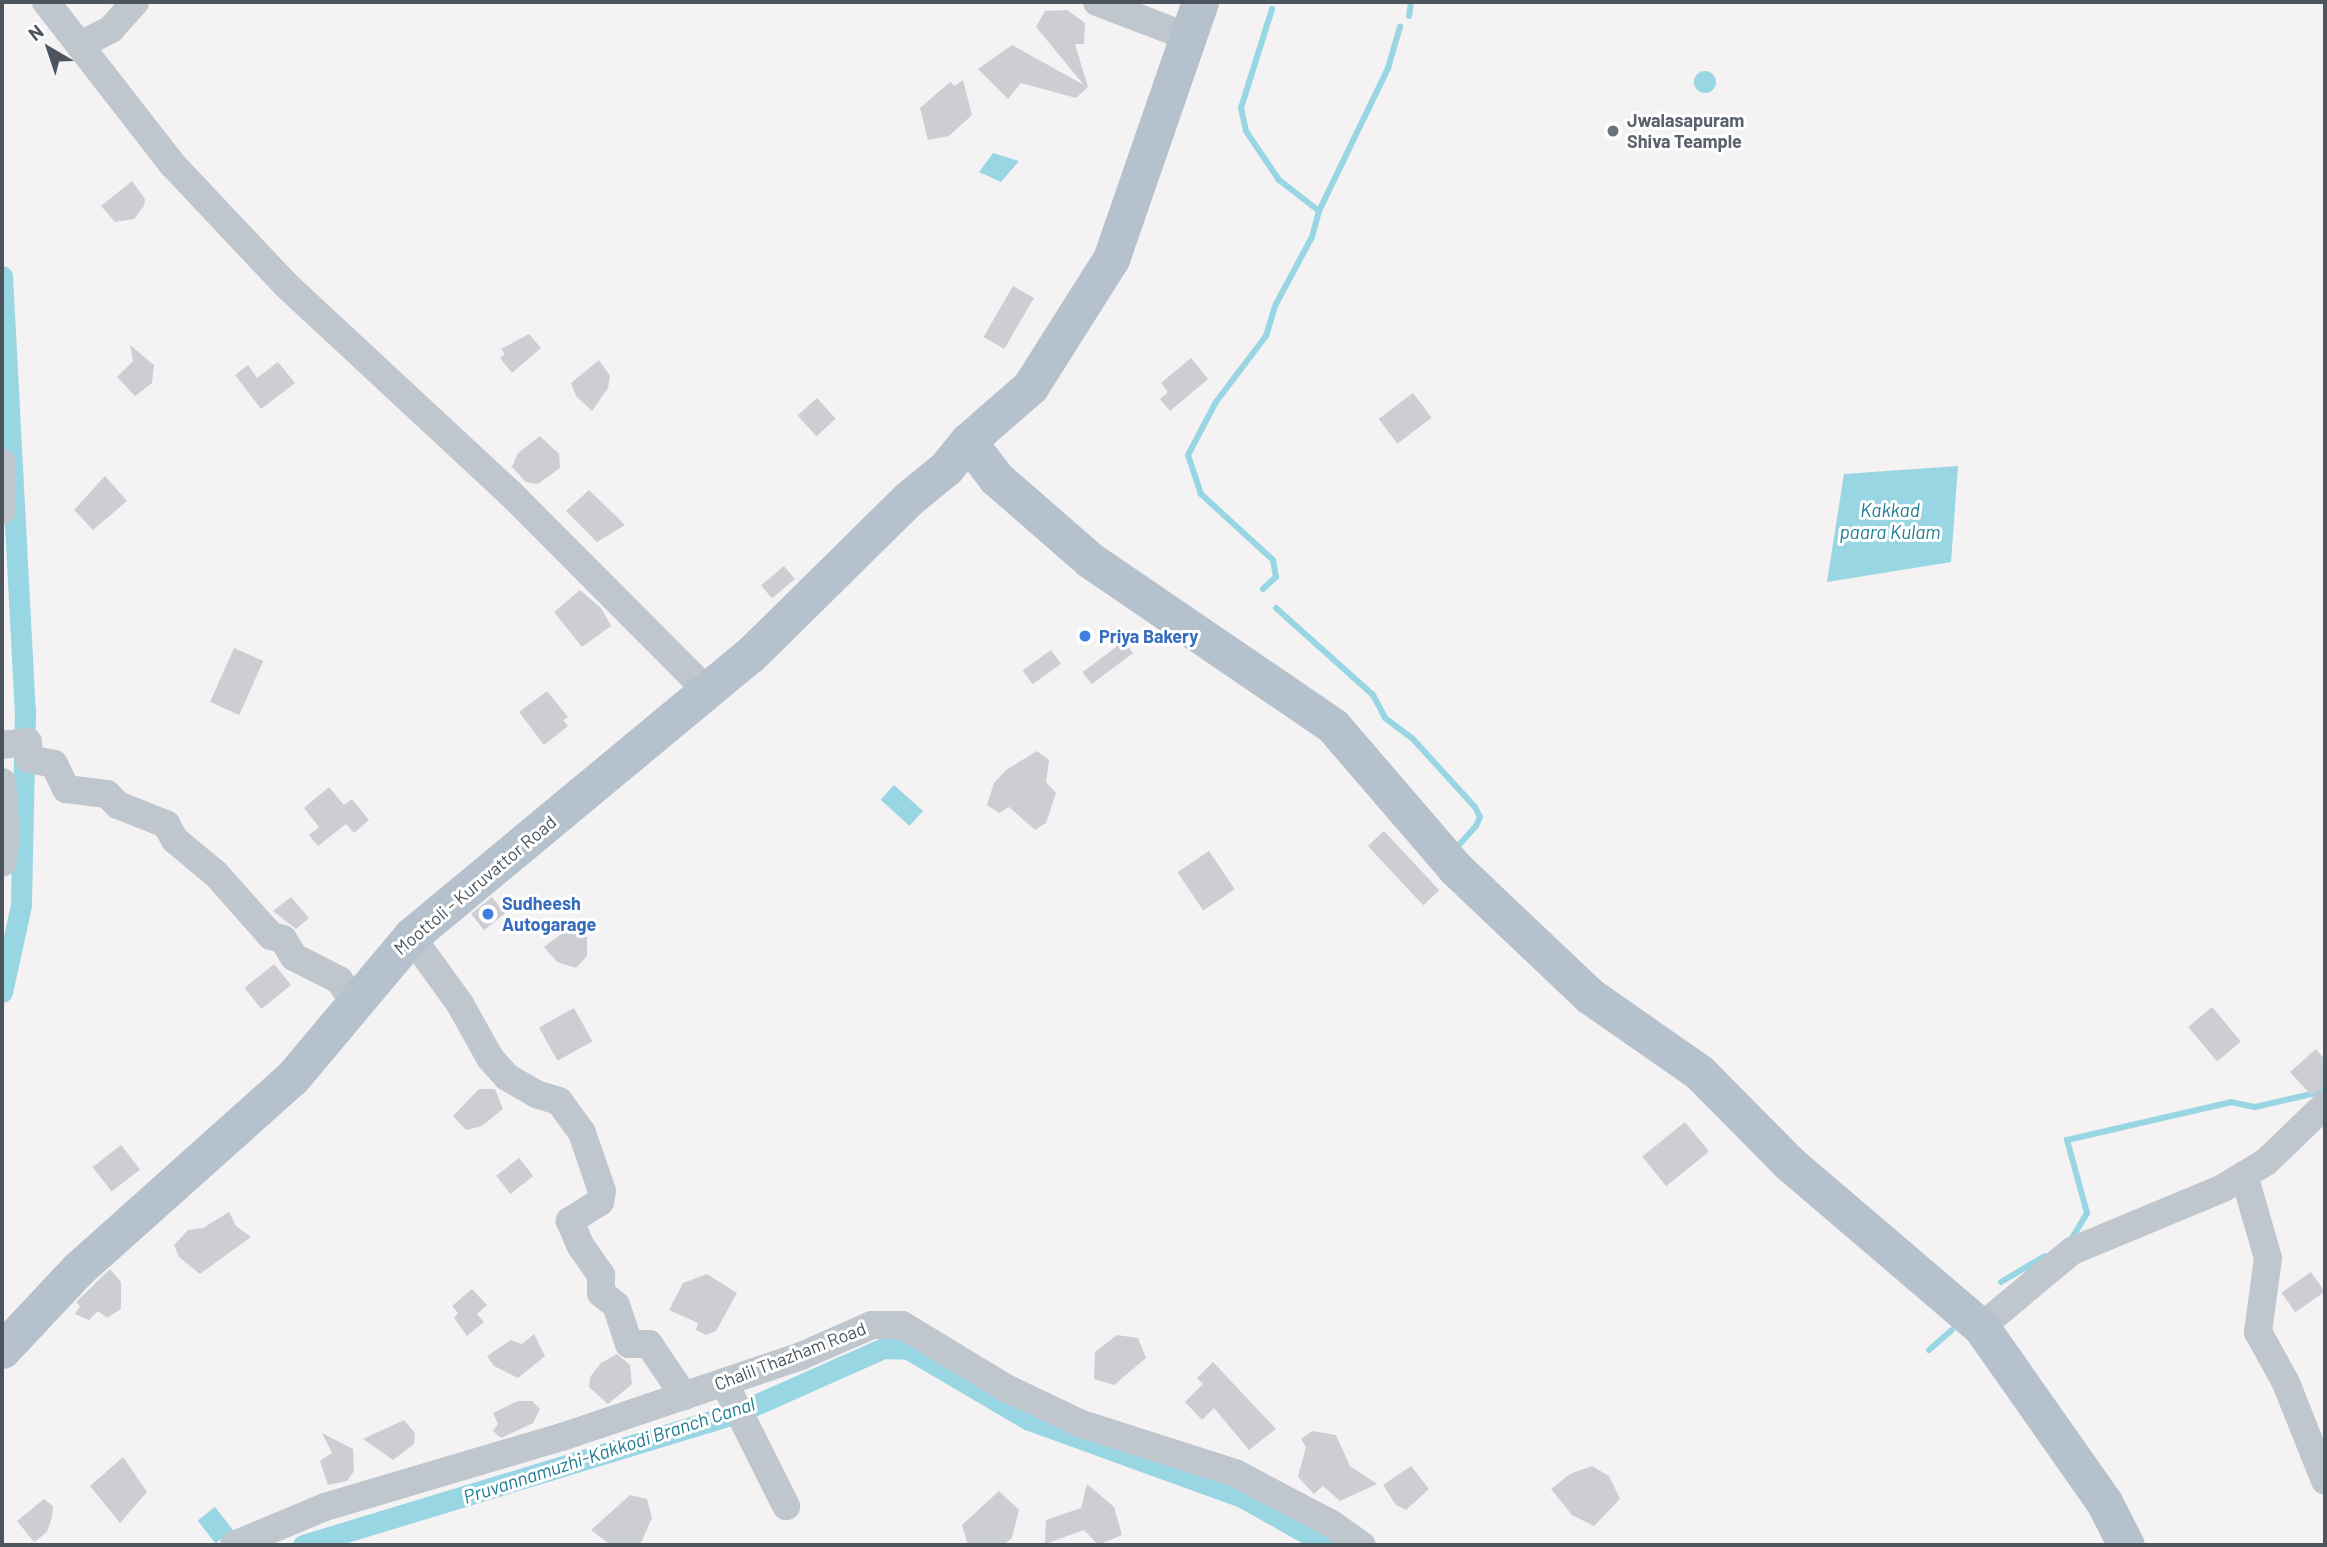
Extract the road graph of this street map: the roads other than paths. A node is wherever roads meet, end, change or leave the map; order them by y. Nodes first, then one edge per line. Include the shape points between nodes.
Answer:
1 (46, 2) edge
2 (135, 2) edge
3 (1097, 2) edge
4 (1200, 2) edge
5 (1188, 37) junction
6 (80, 45) junction
7 (968, 441) junction
8 (2, 463) edge
9 (2, 511) edge
10 (705, 689) junction
11 (16, 744) edge
12 (2, 782) edge
13 (2, 863) edge
14 (411, 936) junction
15 (359, 999) junction
16 (2325, 1105) edge
17 (2244, 1175) junction
18 (1982, 1327) junction
19 (2, 1350) edge
20 (684, 1396) junction
21 (733, 1403) junction
22 (2325, 1481) edge
23 (786, 1506) dead end
24 (234, 1545) edge
25 (1362, 1545) edge
26 (2126, 1545) edge

1 - 6 street
2 - 6 street via 111,29
3 - 5 street
4 - 5 main road, Moottoli - Kuruvattor Road
5 - 7 main road, Moottoli - Kuruvattor Road via 1111,259 1030,387
6 - 10 street via 173,165 285,284 510,493
7 - 10 main road, Moottoli - Kuruvattor Road via 946,468 908,499 750,655
7 - 18 main road via 996,478 1090,560 1333,726 1455,868 1590,996 1699,1072 1788,1163
8 - 9 street
10 - 14 main road, Moottoli - Kuruvattor Road
11 - 15 street via 29,759 54,764 66,789 107,794 118,805 166,824 175,840 216,874 271,936 283,939 294,957 339,981 351,997
12 - 13 street via 6,836
14 - 15 main road, Moottoli - Kuruvattor Road
14 - 20 street via 460,1004 490,1058 507,1077 559,1101 582,1133 602,1191 600,1202 570,1221 601,1275 601,1293 616,1305 629,1344 649,1344
15 - 19 main road, Moottoli - Kuruvattor Road via 292,1078 77,1270
16 - 17 street via 2266,1162
17 - 18 street via 2072,1251
17 - 22 street via 2269,1258 2258,1332 2286,1383
18 - 26 main road via 2104,1502
20 - 21 street, Chalil Thazham Road
20 - 24 street, Chalil Thazham Road via 325,1507
21 - 23 street
21 - 25 street, Chalil Thazham Road via 872,1325 902,1325 1006,1388 1079,1423 1235,1473 1330,1522

